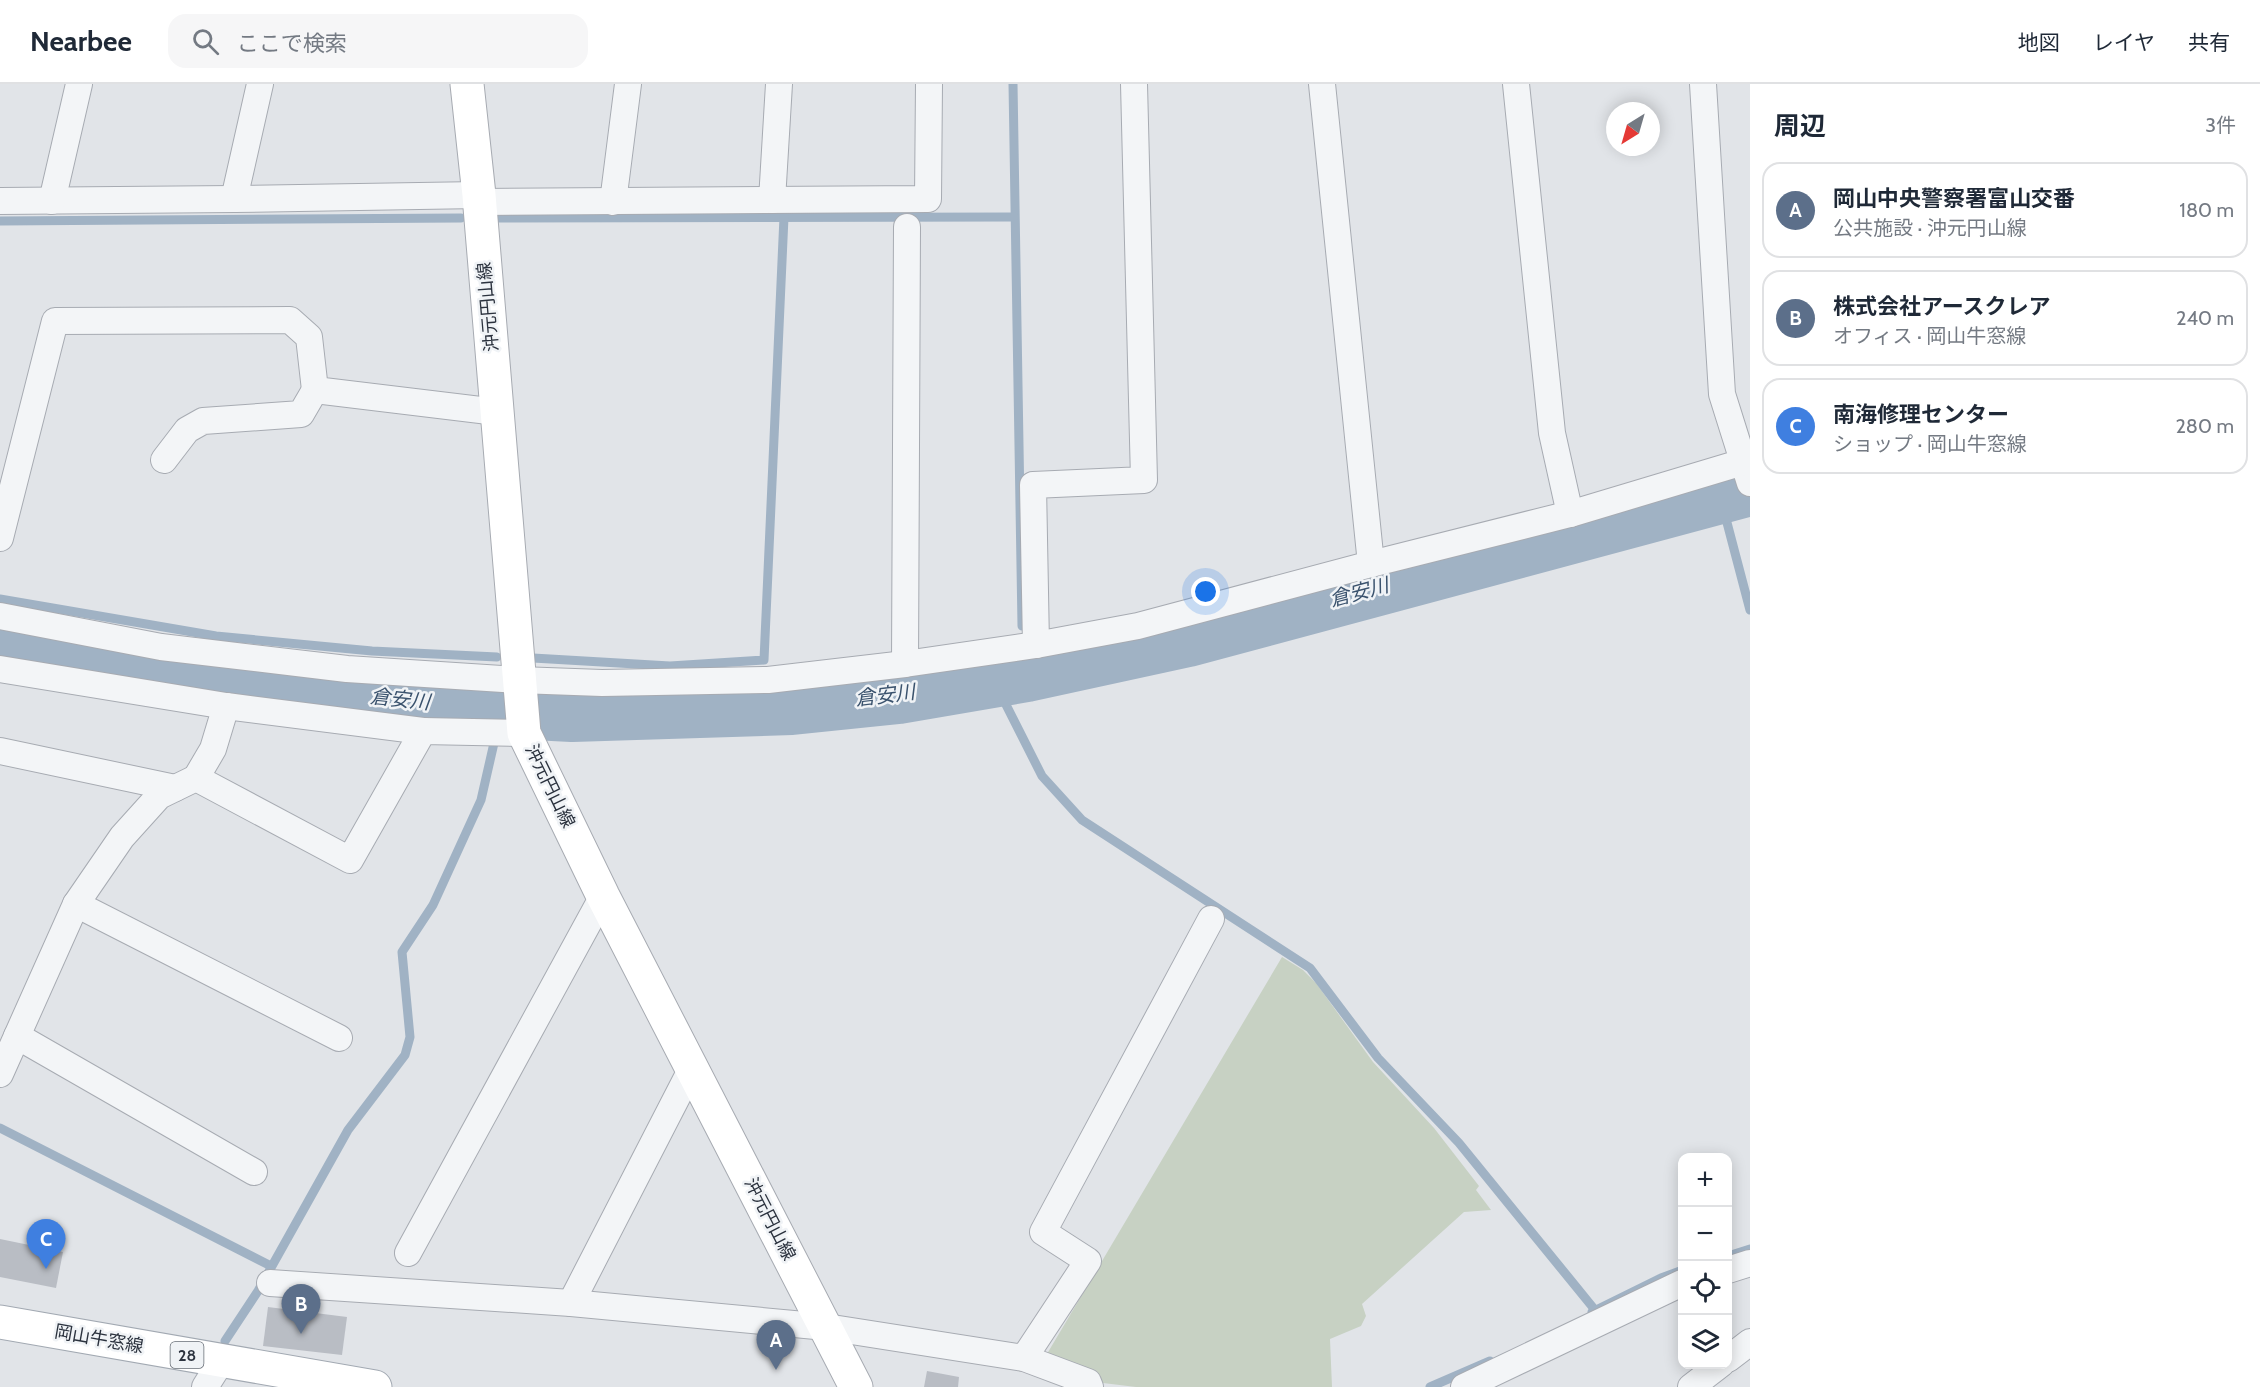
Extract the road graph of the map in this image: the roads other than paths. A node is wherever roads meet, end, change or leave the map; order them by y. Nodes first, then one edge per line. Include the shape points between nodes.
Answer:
1 (79, 84) edge
2 (260, 84) edge
3 (467, 84) edge
4 (628, 84) edge
5 (779, 84) edge
6 (929, 84) edge
7 (1134, 84) edge
8 (1322, 84) edge
9 (1516, 84) edge
10 (1704, 84) edge
11 (479, 198) junction
12 (234, 199) junction
13 (772, 200) junction
14 (0, 201) edge
15 (52, 201) junction
16 (613, 202) junction
17 (907, 227) dead end
18 (315, 390) junction
19 (497, 412) junction
20 (164, 460) dead end
21 (1747, 469) edge
22 (1570, 514) junction
23 (0, 538) edge
24 (1371, 564) junction
25 (0, 616) edge
26 (1036, 645) junction
27 (905, 664) junction
28 (0, 669) edge
29 (226, 706) junction
30 (522, 708) junction
31 (423, 730) junction
32 (0, 751) edge
33 (186, 783) junction
34 (603, 896) junction
35 (76, 904) junction
36 (1211, 919) dead end
37 (17, 1035) junction
38 (339, 1038) dead end
39 (692, 1068) junction
40 (0, 1074) edge
41 (254, 1172) dead end
42 (408, 1252) dead end
43 (1750, 1263) edge
44 (1732, 1269) edge
45 (270, 1283) dead end
46 (1678, 1285) edge
47 (571, 1303) junction
48 (0, 1322) edge
49 (826, 1327) junction
50 (1750, 1342) edge
51 (1732, 1356) edge
52 (1024, 1358) junction
53 (1715, 1369) edge
54 (214, 1374) edge
55 (375, 1387) edge
56 (856, 1387) edge
57 (1090, 1387) edge
58 (1464, 1387) edge
59 (1691, 1387) edge

1 - 15 street
2 - 12 street
3 - 11 main road, 沖元円山線
4 - 16 street
5 - 13 street
6 - 13 street via 928,199
7 - 26 street via 1144,480 1033,485
8 - 24 street
9 - 22 street via 1551,433
10 - 21 street via 1722,394
11 - 12 street
11 - 16 street
11 - 19 main road, 沖元円山線
12 - 15 street
13 - 16 street
14 - 15 street
17 - 27 street
18 - 19 street
18 - 20 street via 301,414 203,420 187,430
18 - 23 street via 309,337 290,320 55,321
19 - 30 main road, 沖元円山線
21 - 22 street
22 - 24 street
24 - 26 street via 1138,626
25 - 30 street via 161,647 347,669
26 - 27 street
27 - 30 street via 768,680 602,683
28 - 29 street
29 - 31 street
29 - 33 street via 213,749
30 - 31 street
30 - 34 main road, 沖元円山線
31 - 33 street via 350,860
32 - 33 street
33 - 35 street via 159,796 122,837
34 - 39 main road, 沖元円山線
34 - 42 street
35 - 37 street
35 - 38 street
36 - 52 street via 1043,1232 1088,1261
37 - 40 street
37 - 41 street
39 - 47 street
39 - 49 main road, 沖元円山線
43 - 44 street
45 - 47 street
46 - 58 street
47 - 49 street
48 - 54 main road, 岡山牛窓線 / 28
49 - 52 street
49 - 56 main road, 沖元円山線
50 - 51 street
52 - 57 street via 1088,1382
53 - 59 street
54 - 55 main road, 岡山牛窓線 / 28

